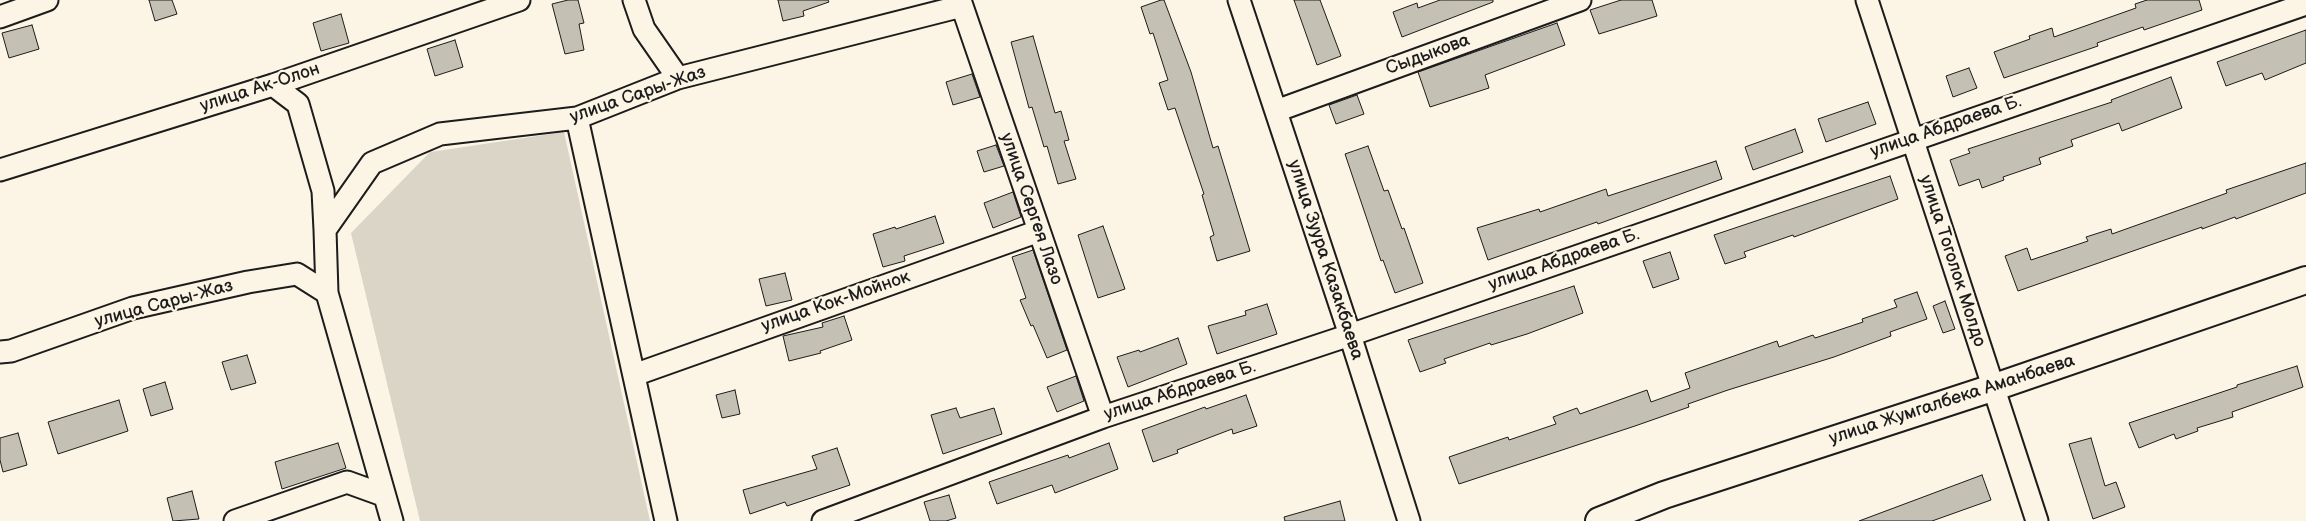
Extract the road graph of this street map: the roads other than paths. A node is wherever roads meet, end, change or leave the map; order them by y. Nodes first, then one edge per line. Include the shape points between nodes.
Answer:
1 (47, 0) edge
2 (519, 0) edge
3 (634, 0) edge
4 (1240, 0) edge
5 (1580, 0) edge
6 (1867, 0) edge
7 (961, 3) edge
8 (2306, 4) edge
9 (0, 17) edge
10 (678, 78) junction
11 (273, 84) junction
12 (1276, 110) junction
13 (578, 118) junction
14 (1912, 139) junction
15 (0, 170) edge
16 (324, 230) junction
17 (1039, 231) junction
18 (2306, 280) edge
19 (327, 293) junction
20 (1350, 335) junction
21 (0, 352) edge
22 (634, 375) junction
23 (1992, 388) junction
24 (1103, 417) junction
25 (383, 495) junction
26 (235, 521) edge
27 (392, 521) edge
28 (666, 521) edge
29 (823, 521) edge
30 (1409, 521) edge
31 (1599, 521) edge
32 (2037, 521) edge

1 - 9 street
2 - 11 street, улица Ак-Олон
3 - 10 street via 644,29
4 - 12 street, улица Зуура Казакбаева
5 - 12 street, Сыдыкова
6 - 14 street, улица Тоголок Молдо
7 - 10 street, улица Сары-Жаз
7 - 17 street, улица Сергея Лазо
8 - 14 street, улица Абдраева Б.
10 - 13 street, улица Сары-Жаз
11 - 15 street, улица Ак-Олон
11 - 16 street via 298,104 323,191
12 - 20 street, улица Зуура Казакбаева
13 - 16 street, улица Сары-Жаз via 440,134 372,163
13 - 22 street
14 - 20 street, улица Абдраева Б.
14 - 23 street, улица Тоголок Молдо
16 - 19 street
17 - 22 street, улица Кок-Мойнок
17 - 24 street, улица Сергея Лазо
18 - 23 main road, улица Жумгалбека Аманбаева
19 - 21 street, улица Сары-Жаз via 297,274 248,282 133,308 11,351
19 - 25 street
20 - 24 street, улица Абдраева Б.
20 - 30 street, улица Зуура Казакбаева
22 - 28 street
23 - 31 main road, улица Жумгалбека Аманбаева via 1664,495
23 - 32 street, улица Тоголок Молдо
24 - 29 street, улица Абдраева Б.
25 - 26 street via 347,482
25 - 27 street

